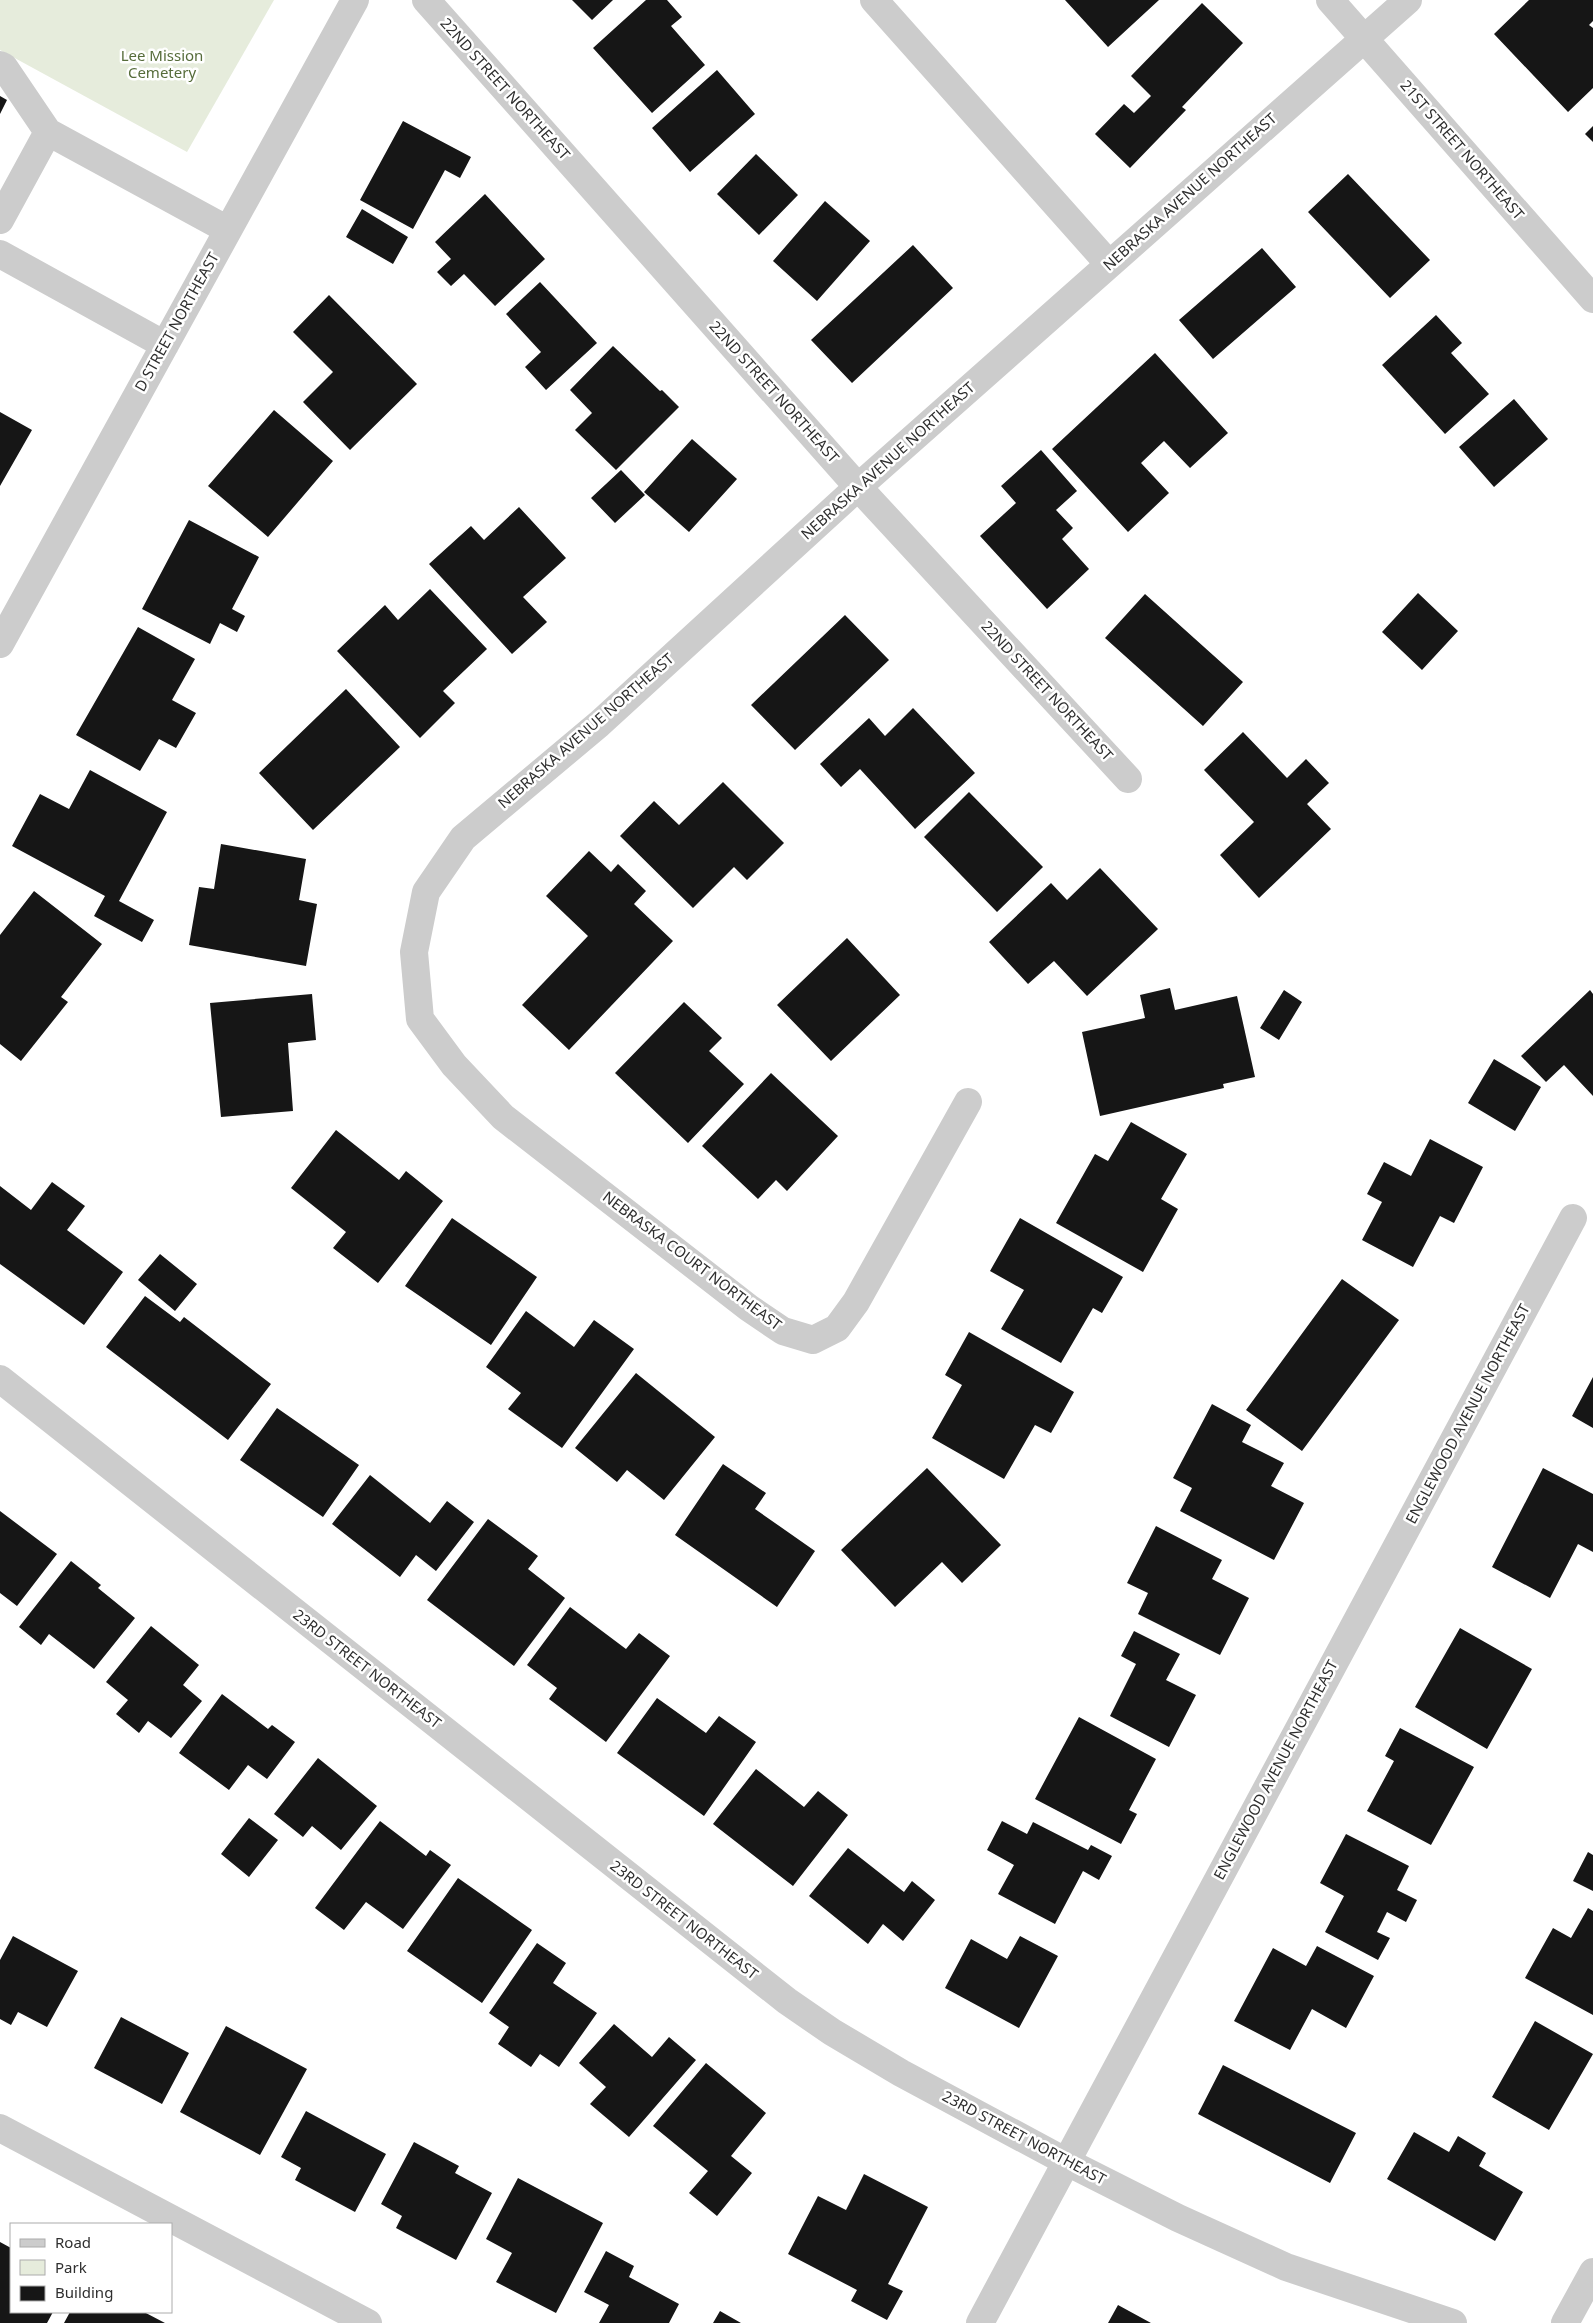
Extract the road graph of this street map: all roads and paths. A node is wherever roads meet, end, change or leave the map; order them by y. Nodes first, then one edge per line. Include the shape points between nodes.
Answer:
1 (355, 0) edge
2 (426, 0) edge
3 (874, 0) edge
4 (1330, 0) edge
5 (1408, 0) edge
6 (1364, 38) junction
7 (0, 65) edge
8 (48, 132) junction
9 (0, 220) edge
10 (228, 230) junction
11 (0, 254) edge
12 (1109, 264) junction
13 (1593, 299) edge
14 (165, 345) junction
15 (858, 487) junction
16 (10, 601) edge
17 (0, 644) edge
18 (1128, 779) dead end
19 (414, 952) joint
20 (968, 1102) dead end
21 (1572, 1218) dead end
22 (0, 1379) edge
23 (0, 2128) edge
24 (1066, 2162) junction
25 (1593, 2272) edge
26 (368, 2323) edge
27 (980, 2323) edge
28 (1453, 2323) edge
29 (1565, 2323) edge

1 - 10 street, D STREET NORTHEAST
2 - 15 street, 22ND STREET NORTHEAST
3 - 12 street
4 - 6 street, 21ST STREET NORTHEAST
5 - 6 street, NEBRASKA AVENUE NORTHEAST
6 - 12 street, NEBRASKA AVENUE NORTHEAST
6 - 13 street, 21ST STREET NORTHEAST
7 - 8 street
8 - 9 street
8 - 10 street
10 - 14 street, D STREET NORTHEAST
11 - 14 street
12 - 15 street, NEBRASKA AVENUE NORTHEAST
14 - 16 street, D STREET NORTHEAST
15 - 18 street, 22ND STREET NORTHEAST
15 - 19 street, NEBRASKA AVENUE NORTHEAST via 598,724 463,838 426,892
16 - 17 street, D STREET NORTHEAST
19 - 20 street, NEBRASKA COURT NORTHEAST via 420,1020 454,1065 503,1116 749,1308 783,1331 813,1340 837,1328 856,1302
21 - 24 street, ENGLEWOOD AVENUE NORTHEAST
22 - 24 street, 23RD STREET NORTHEAST via 787,2001 901,2073
23 - 26 street
24 - 27 street, ENGLEWOOD AVENUE NORTHEAST
24 - 28 street, 23RD STREET NORTHEAST via 1286,2267
25 - 29 street

